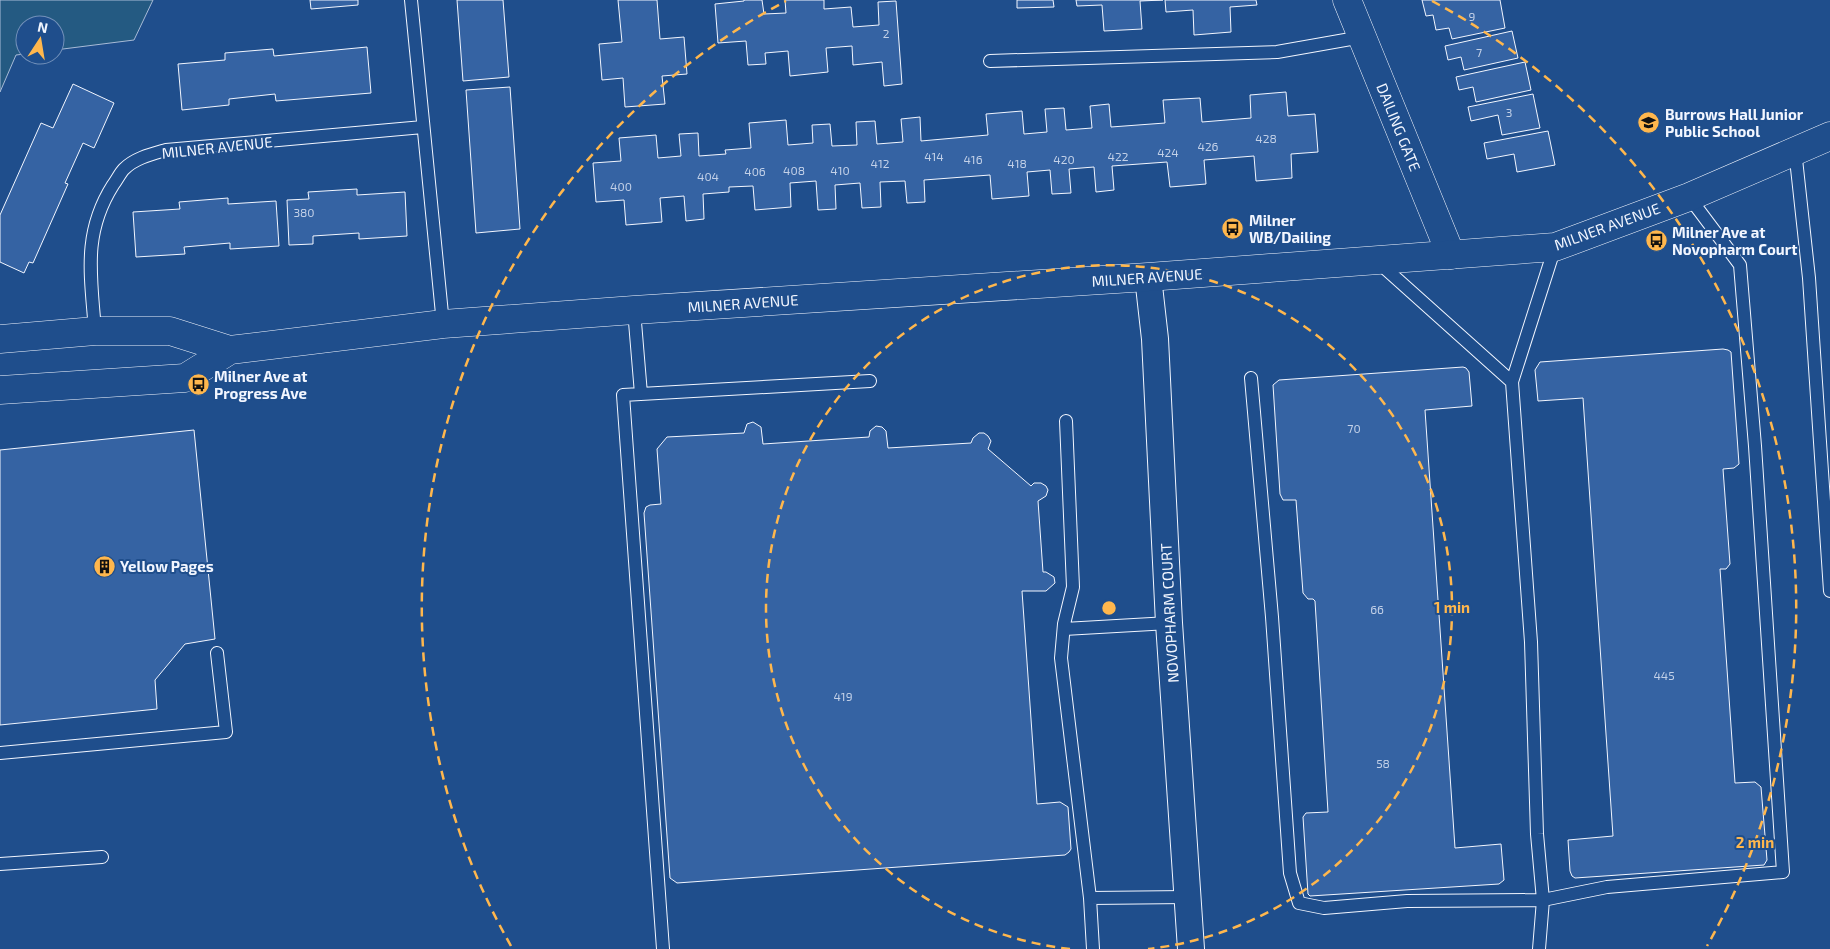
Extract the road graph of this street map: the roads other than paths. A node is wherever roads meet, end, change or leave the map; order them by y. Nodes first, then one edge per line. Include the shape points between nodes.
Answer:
1 (411, 0) edge
2 (1347, 0) edge
3 (1362, 37) junction
4 (990, 61) dead end
5 (423, 127) junction
6 (1830, 136) edge
7 (1795, 150) junction
8 (1689, 197) junction
9 (1555, 247) junction
10 (1451, 255) junction
11 (1377, 261) junction
12 (1148, 277) junction
13 (634, 310) junction
14 (443, 324) junction
15 (95, 330) junction
16 (0, 339) edge
17 (230, 350) junction
18 (1251, 378) dead end
19 (870, 381) dead end
20 (1512, 382) junction
21 (0, 390) edge
22 (641, 394) junction
23 (1066, 421) dead end
24 (1830, 591) edge
25 (1169, 623) junction
26 (1064, 629) junction
27 (217, 653) dead end
28 (0, 753) edge
29 (102, 857) dead end
30 (0, 864) edge
31 (1187, 897) junction
32 (1090, 898) junction
33 (1543, 900) junction
34 (663, 949) edge
35 (1093, 949) edge
36 (1191, 949) edge
37 (1539, 949) edge

1 - 5 lane
2 - 3 main road, DAILING GATE
3 - 4 lane via 1277,52
3 - 10 main road, DAILING GATE
5 - 14 lane
5 - 15 lane, MILNER AVENUE via 166,150 143,156 124,168 103,202 92,232 90,272
6 - 7 main road, MILNER AVENUE
7 - 8 main road, MILNER AVENUE
7 - 24 lane via 1809,278
8 - 9 main road, MILNER AVENUE
8 - 33 lane via 1740,265 1784,872 1607,887
9 - 10 main road, MILNER AVENUE
9 - 20 lane
10 - 11 main road, MILNER AVENUE
11 - 12 main road, MILNER AVENUE
11 - 20 lane
12 - 13 main road, MILNER AVENUE
12 - 25 street, NOVOPHARM COURT via 1155,338
13 - 14 main road, MILNER AVENUE
13 - 22 lane
14 - 17 main road, MILNER AVENUE
15 - 16 main road, MILNER AVENUE
15 - 17 main road, MILNER AVENUE via 170,331
17 - 21 main road, MILNER AVENUE via 185,378
18 - 33 lane via 1290,873 1298,903 1324,908 1407,902
19 - 22 lane
20 - 33 lane via 1531,642 1537,834
22 - 34 lane via 623,395
23 - 26 lane via 1073,587
25 - 26 lane
25 - 31 street, NOVOPHARM COURT
26 - 32 lane via 1061,658
27 - 28 lane via 226,732
29 - 30 lane
31 - 32 lane
31 - 36 street, NOVOPHARM COURT
32 - 35 lane
33 - 37 lane

